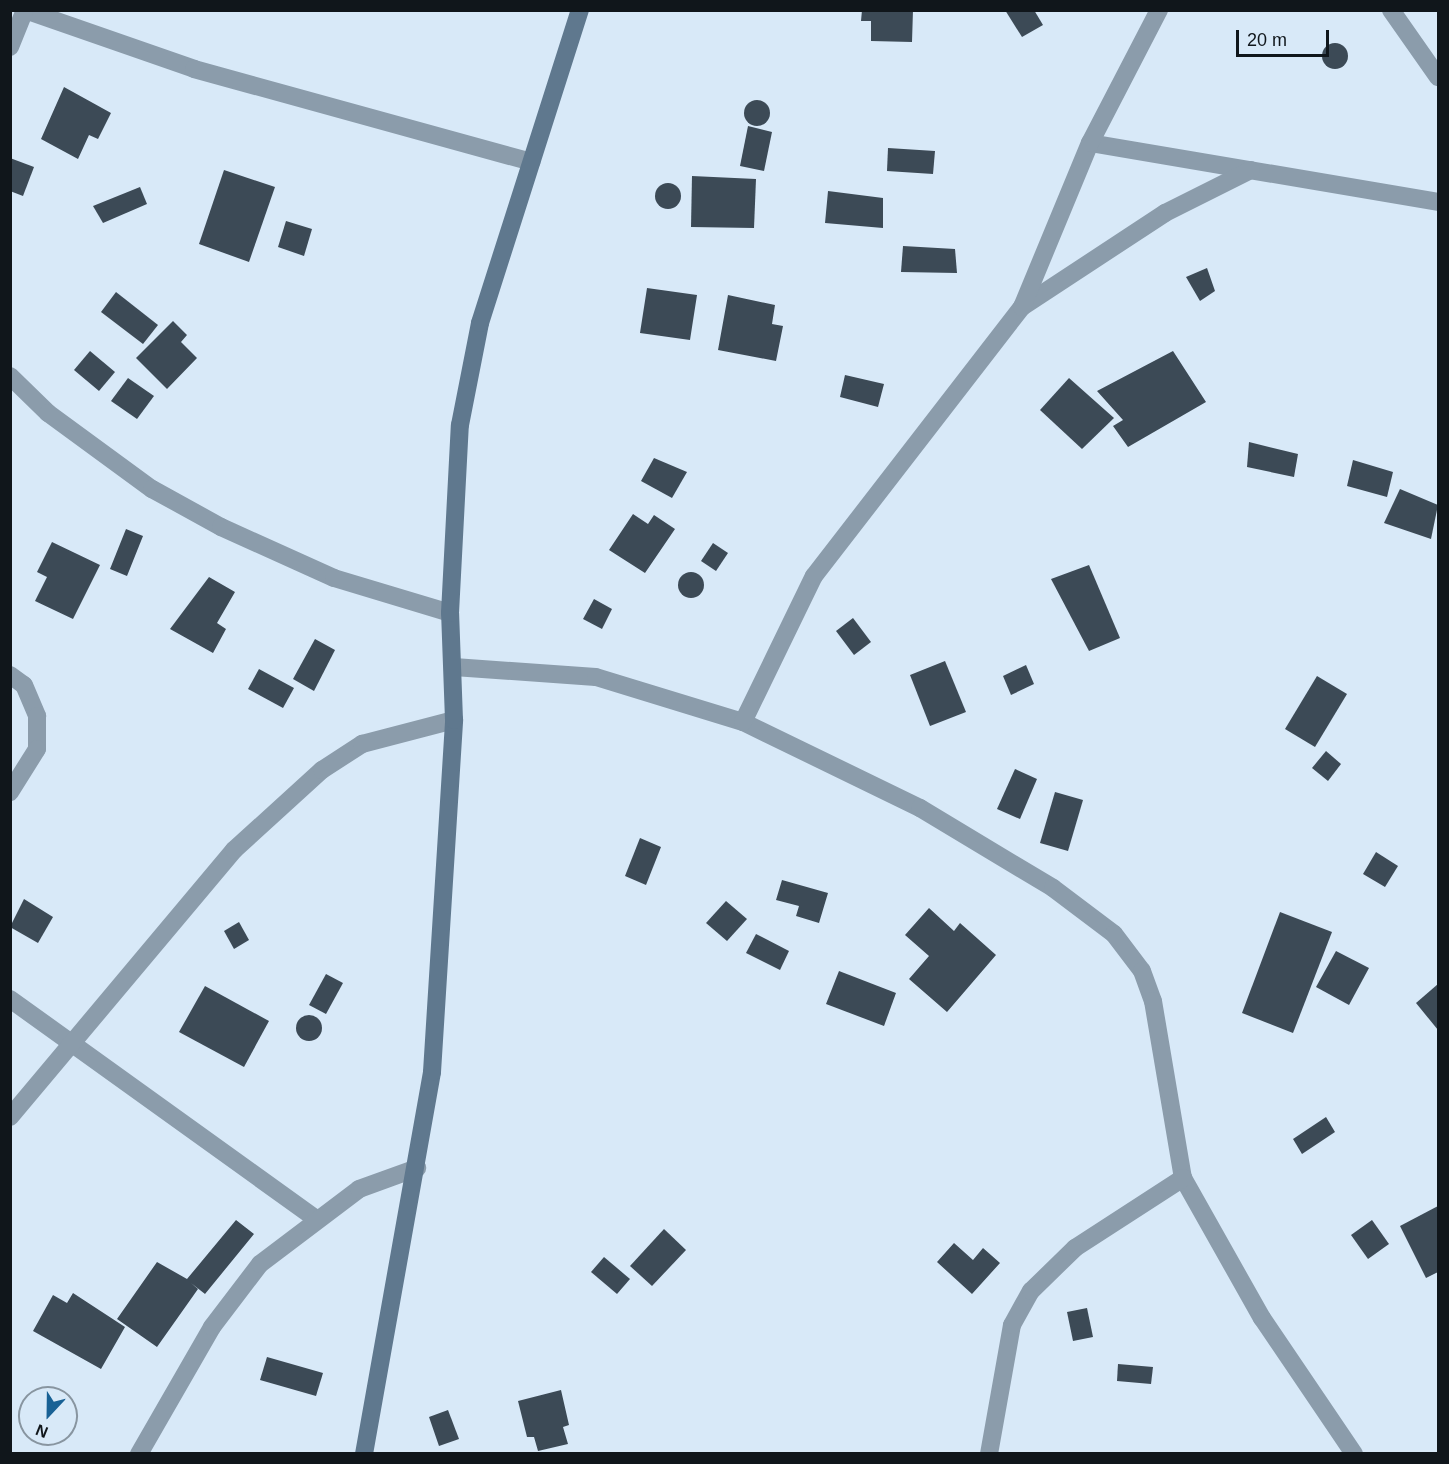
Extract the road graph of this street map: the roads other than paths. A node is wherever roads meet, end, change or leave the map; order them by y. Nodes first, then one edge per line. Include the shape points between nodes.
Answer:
1 (580, 10) edge
2 (1159, 10) edge
3 (1390, 10) edge
4 (25, 12) edge
5 (10, 47) edge
6 (1438, 76) edge
7 (1090, 143) junction
8 (531, 162) junction
9 (1251, 170) junction
10 (1438, 202) edge
11 (1022, 307) junction
12 (10, 376) edge
13 (450, 613) junction
14 (454, 667) junction
15 (10, 675) edge
16 (454, 720) junction
17 (743, 722) junction
18 (10, 792) edge
19 (10, 999) edge
20 (71, 1045) junction
21 (10, 1117) edge
22 (417, 1168) junction
23 (1183, 1178) junction
24 (316, 1219) junction
25 (139, 1454) edge
26 (364, 1454) edge
27 (989, 1454) edge
28 (1354, 1454) edge

1 - 8 street
2 - 7 street
3 - 6 street
4 - 5 street
4 - 8 street via 194,69
7 - 9 street
7 - 11 street
8 - 13 street via 469,373 460,425
9 - 10 street
9 - 11 street via 1165,213
11 - 17 street via 814,576
12 - 13 street via 48,413 143,482 221,526 334,578
13 - 14 street
14 - 16 street
14 - 17 street via 596,677
15 - 18 street via 24,685 37,716 37,749
16 - 20 street via 362,744 322,770 234,850
16 - 22 street via 432,1072
17 - 23 street via 920,808 1053,888 1114,934 1142,971 1154,1001
19 - 20 street
20 - 21 street
20 - 24 street
22 - 24 street via 359,1189
22 - 26 street
23 - 27 street via 1075,1248 1031,1292 1012,1325
23 - 28 street via 1262,1318
24 - 25 street via 260,1264 234,1295

